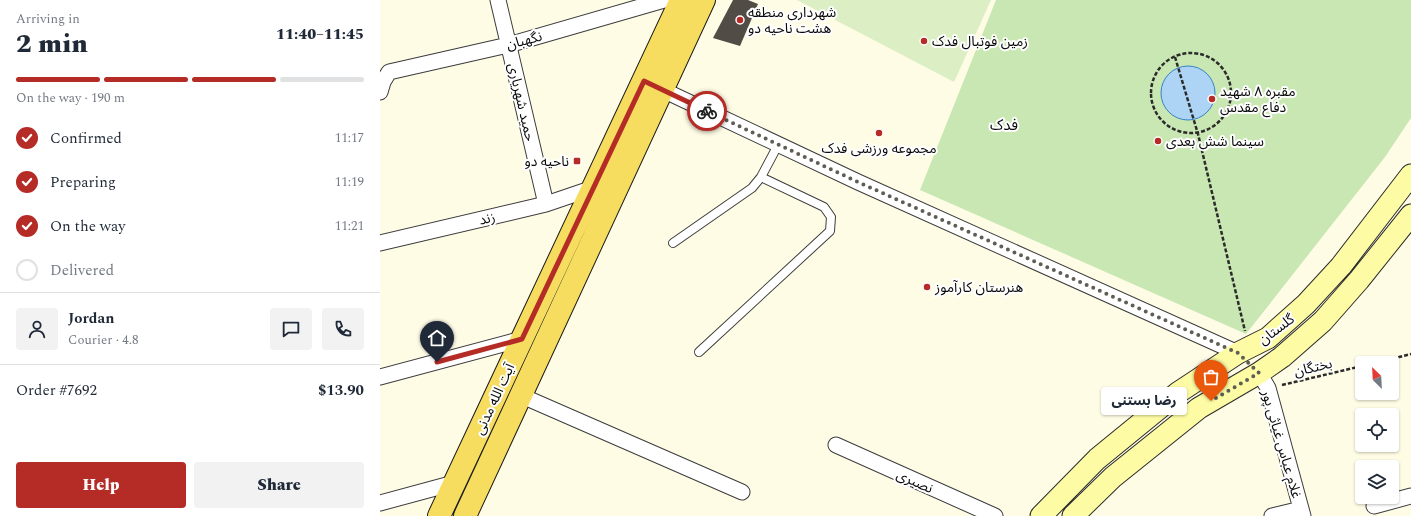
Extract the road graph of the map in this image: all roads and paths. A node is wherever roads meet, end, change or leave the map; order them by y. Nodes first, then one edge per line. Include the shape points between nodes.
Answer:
1 (498, 0) edge
2 (664, 0) edge
3 (682, 0) edge
4 (704, 0) edge
5 (508, 44) junction
6 (1175, 57) junction
7 (644, 81) junction
8 (663, 90) junction
9 (380, 92) edge
10 (1198, 134) junction
11 (778, 145) junction
12 (1411, 175) edge
13 (761, 177) junction
14 (593, 188) junction
15 (546, 204) junction
16 (1411, 215) edge
17 (380, 243) edge
18 (673, 243) dead end
19 (522, 339) junction
20 (699, 352) dead end
21 (1238, 353) junction
22 (1411, 354) edge
23 (1399, 357) edge
24 (1355, 367) edge
25 (380, 377) edge
26 (1263, 381) junction
27 (522, 396) junction
28 (836, 445) dead end
29 (454, 484) junction
30 (742, 492) dead end
31 (1411, 496) edge
32 (380, 503) edge
33 (1374, 506) dead end
34 (1302, 513) edge
35 (439, 516) edge
36 (465, 516) edge
37 (995, 516) edge
38 (1041, 516) edge
39 (1073, 516) edge
40 (1272, 516) edge

1 - 5 street, حمید شهریاری
2 - 5 street, نگهبان
3 - 7 main road, آیت الله مدنی
4 - 8 main road
5 - 9 street, نگهبان via 389,72
5 - 15 street, حمید شهریاری
6 - 10 path
6 - 10 path via 1157,71 1152,80 1151,101 1154,111 1168,127 1178,132
6 - 10 path via 1193,52 1213,59 1221,66 1231,85 1232,96 1225,116 1213,127
7 - 8 main road
7 - 14 main road, آیت الله مدنی
8 - 11 street
8 - 27 main road
10 - 21 path via 1246,334
11 - 13 lane
11 - 21 street
12 - 21 main road, گلستان via 1341,266 1306,304 1268,338
13 - 18 lane via 752,188
13 - 20 lane via 824,207 831,217 830,231
14 - 15 street, زند
14 - 19 main road, آیت الله مدنی
15 - 17 street, زند
16 - 26 main road, گلستان via 1323,321 1282,357
19 - 25 street
19 - 29 main road, آیت الله مدنی
21 - 26 main road
21 - 38 main road, گلستان via 1179,392 1097,459
22 - 23 path
24 - 26 path, بختگان
26 - 34 street, غلام عباس غیاثی ‌پور
26 - 39 main road, گلستان via 1199,408 1113,477
27 - 30 street
27 - 36 main road
28 - 37 street, نصیری
29 - 32 street
29 - 35 main road, آیت الله مدنی
31 - 33 street
34 - 40 street

